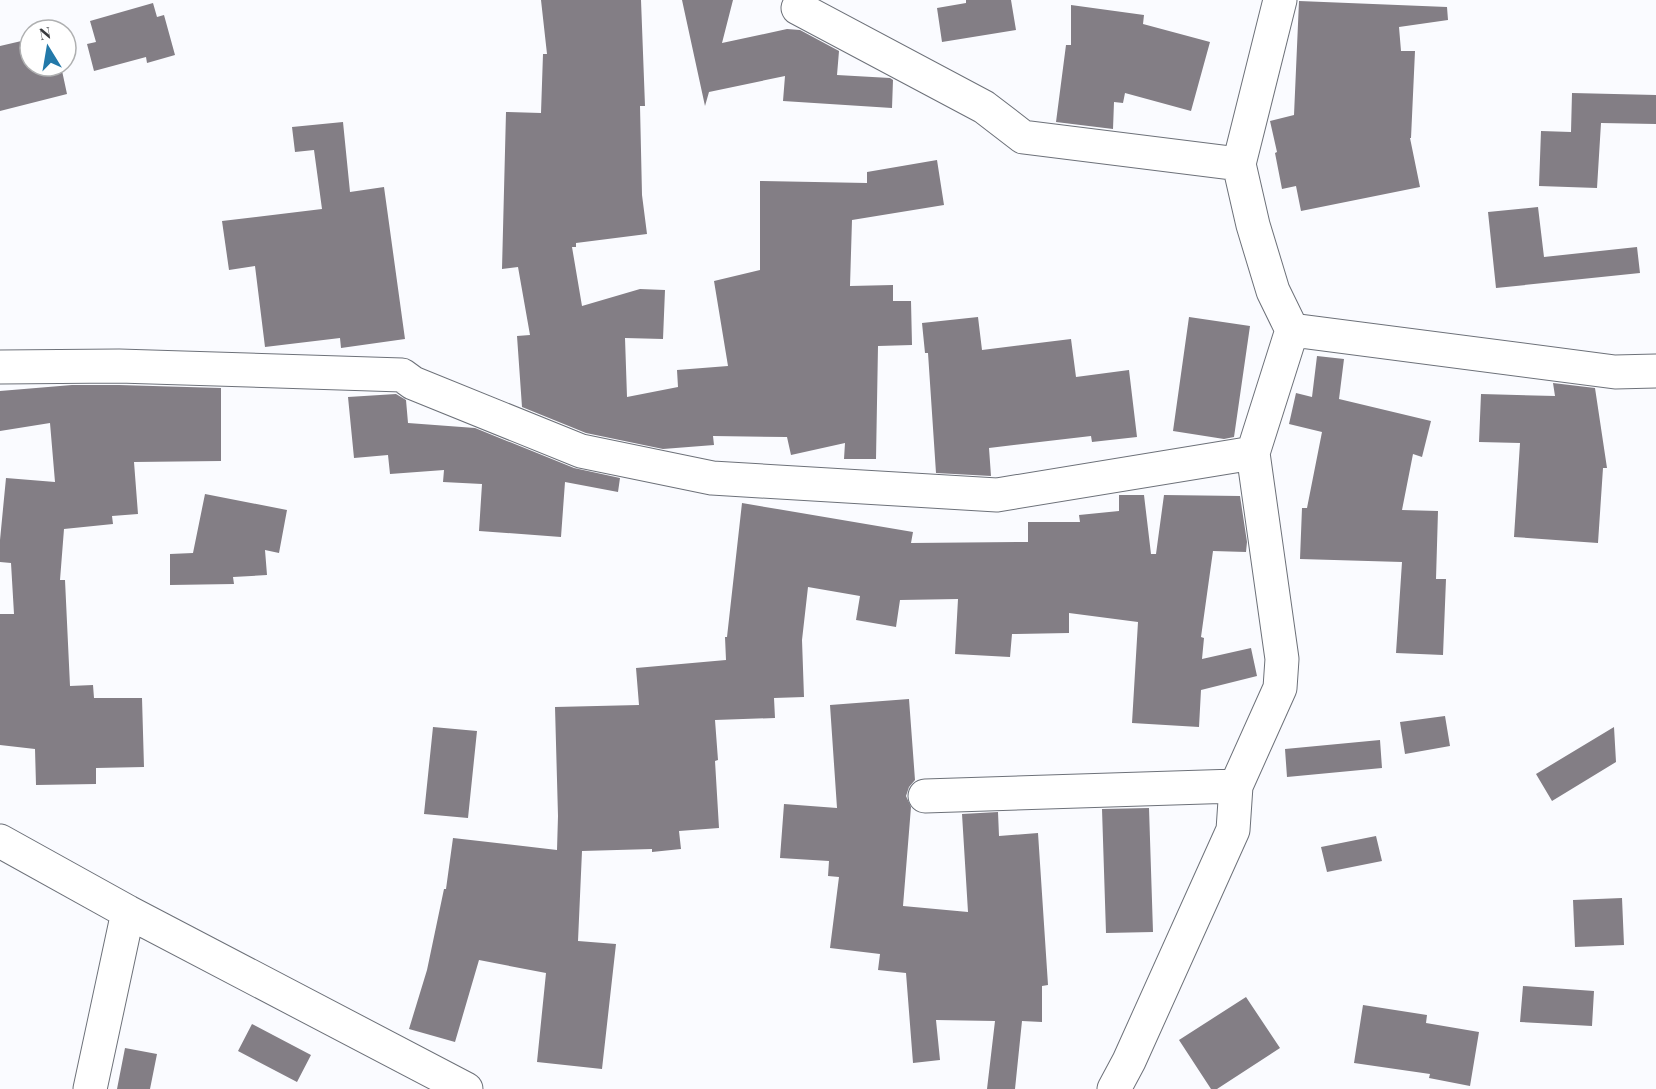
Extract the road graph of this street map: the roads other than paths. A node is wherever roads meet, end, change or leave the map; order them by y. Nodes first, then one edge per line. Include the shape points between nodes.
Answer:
1 (1280, 0) edge
2 (798, 8) dead end
3 (1239, 164) junction
4 (1292, 330) junction
5 (0, 368) edge
6 (1656, 371) edge
7 (1253, 453) junction
8 (1236, 786) junction
9 (925, 796) dead end
10 (0, 841) edge
11 (128, 912) junction
12 (90, 1089) edge
13 (466, 1089) edge
14 (1114, 1089) edge

1 - 3 street
2 - 3 street via 984,107 1023,137
3 - 4 street via 1273,291
4 - 6 street via 1615,372
4 - 7 street
5 - 7 street via 119,366 402,375 413,383 581,451 712,478 997,495
7 - 8 street via 1282,669 1280,688
8 - 9 street
8 - 14 street via 1233,830
10 - 11 street
11 - 12 street
11 - 13 street

